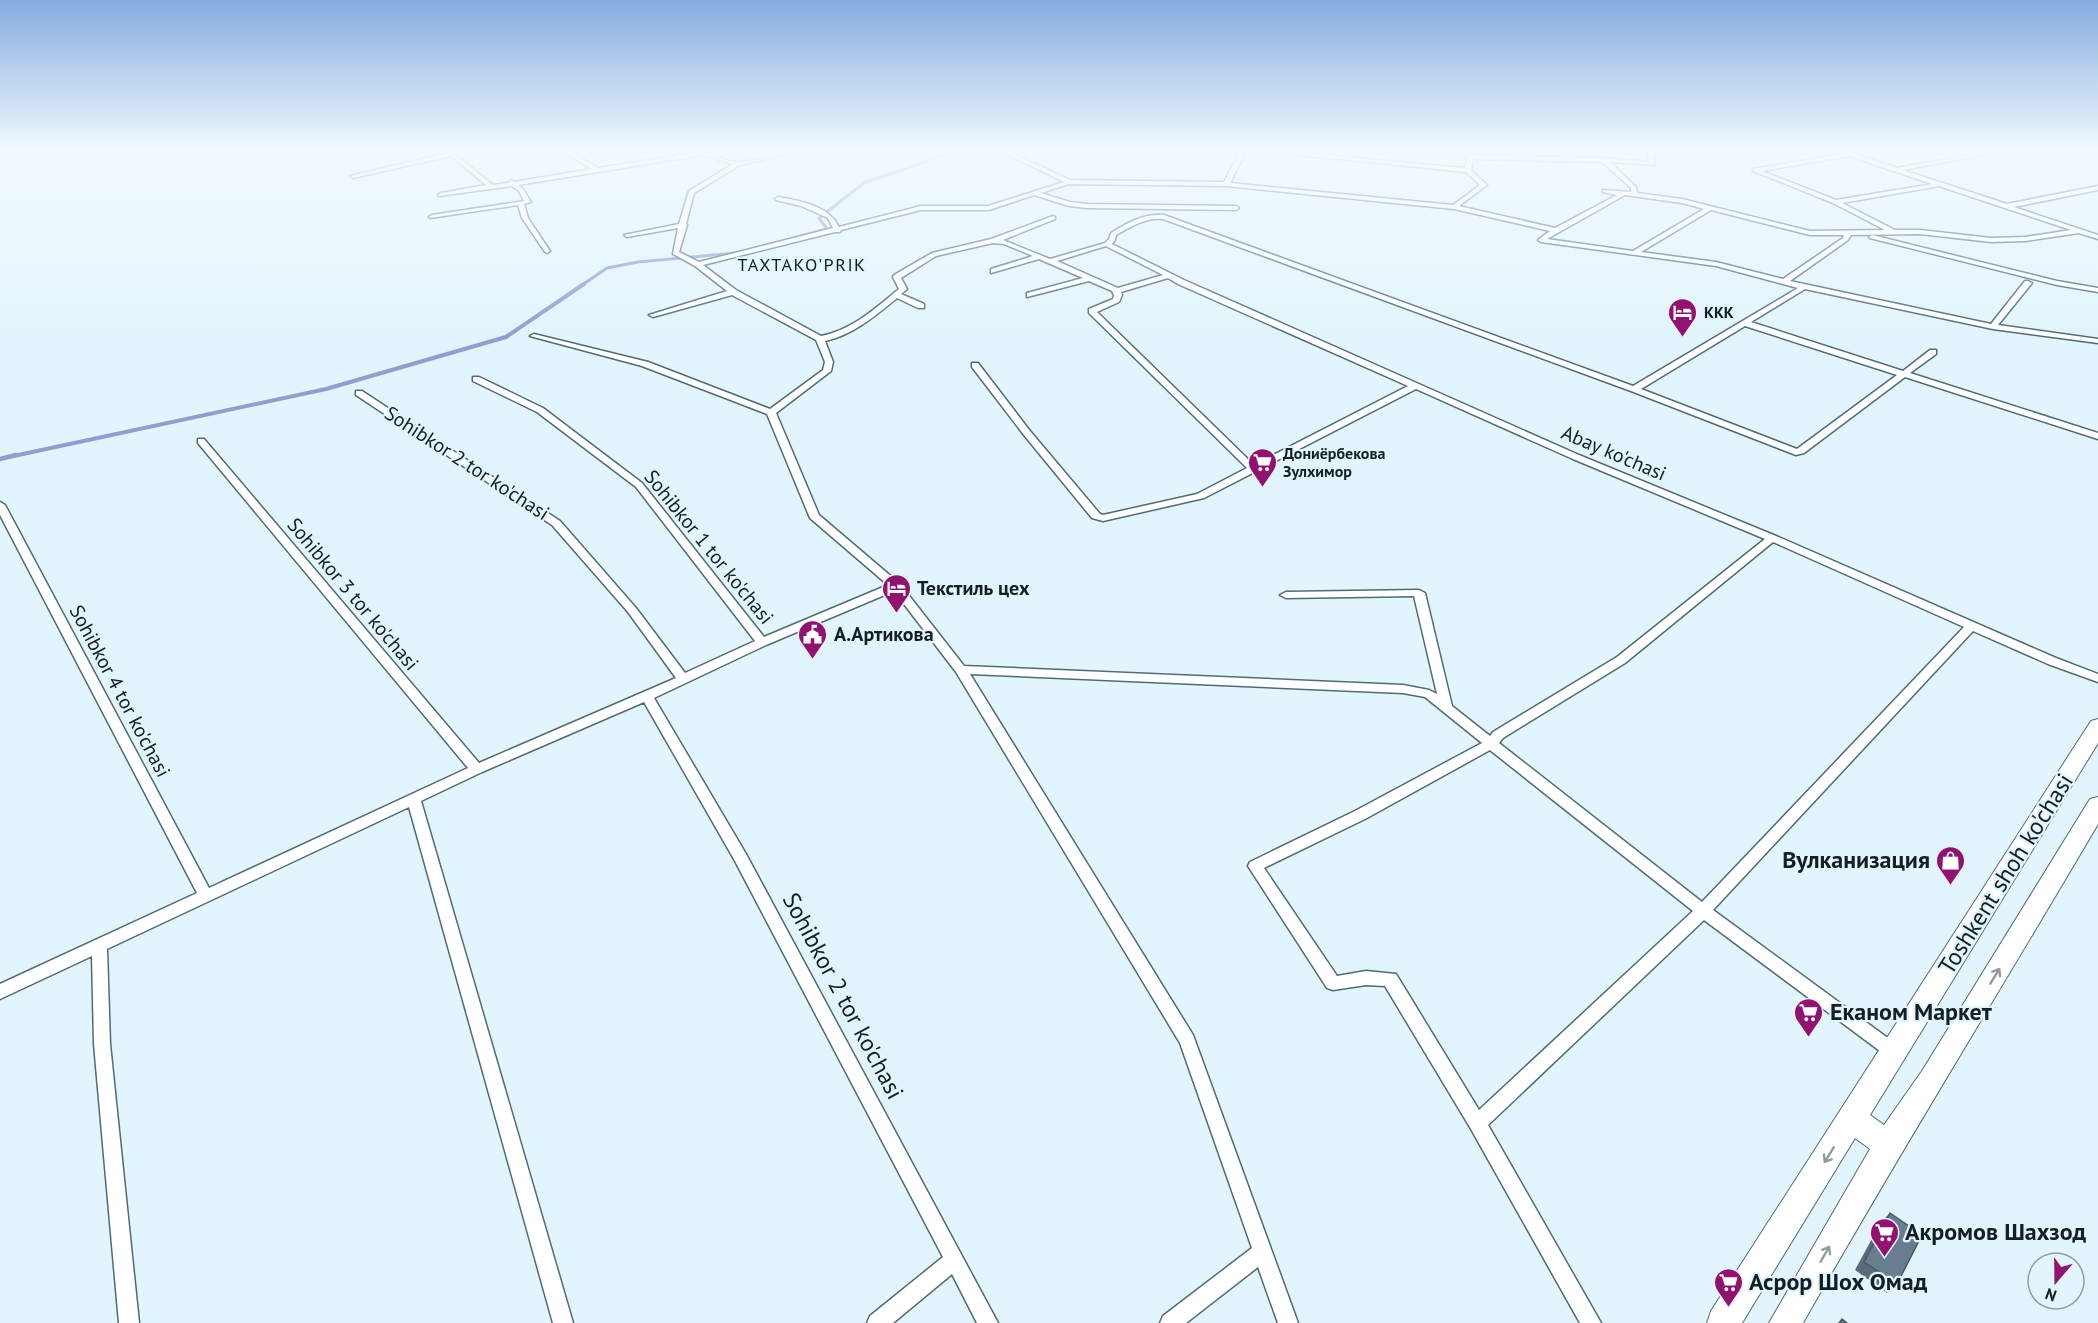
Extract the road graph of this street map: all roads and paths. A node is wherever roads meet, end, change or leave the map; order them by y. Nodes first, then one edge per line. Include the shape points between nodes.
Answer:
1 (461, 213) edge
2 (523, 213) edge
3 (687, 213) edge
4 (822, 213) edge
5 (904, 213) edge
6 (1159, 213) edge
7 (1479, 213) edge
8 (1588, 213) edge
9 (1702, 213) edge
10 (1728, 213) edge
11 (1856, 213) edge
12 (2027, 213) edge
13 (1156, 215) junction
14 (432, 217) dead end
15 (1053, 218) dead end
16 (684, 225) junction
17 (1556, 230) junction
18 (838, 231) junction
19 (2078, 231) junction
20 (1893, 232) junction
21 (1848, 234) junction
22 (1863, 234) junction
23 (627, 235) dead end
24 (2098, 237) edge
25 (993, 241) junction
26 (1107, 244) junction
27 (547, 251) dead end
28 (1634, 253) junction
29 (1038, 257) junction
30 (1050, 261) junction
31 (696, 263) junction
32 (994, 271) dead end
33 (1169, 276) junction
34 (1091, 278) junction
35 (1785, 281) junction
36 (2028, 283) dead end
37 (1804, 287) junction
38 (2098, 290) edge
39 (1116, 291) junction
40 (733, 292) junction
41 (896, 295) junction
42 (1030, 295) dead end
43 (921, 306) dead end
44 (653, 315) dead end
45 (1745, 323) junction
46 (1993, 327) junction
47 (534, 336) dead end
48 (820, 339) junction
49 (2098, 341) edge
50 (1933, 352) dead end
51 (975, 365) dead end
52 (1904, 373) junction
53 (476, 379) dead end
54 (1415, 386) junction
55 (1634, 389) junction
56 (359, 393) dead end
57 (771, 412) junction
58 (2098, 436) edge
59 (201, 441) dead end
60 (1252, 468) junction
61 (0, 505) edge
62 (1772, 538) junction
63 (896, 586) junction
64 (1286, 595) dead end
65 (1972, 625) junction
66 (762, 642) junction
67 (961, 670) junction
68 (2098, 678) edge
69 (683, 679) junction
70 (647, 696) junction
71 (1446, 706) junction
72 (2098, 726) edge
73 (1492, 743) junction
74 (477, 770) junction
75 (414, 799) junction
76 (2098, 805) edge
77 (205, 895) junction
78 (1703, 911) junction
79 (99, 945) junction
80 (0, 992) edge
81 (1894, 1052) junction
82 (1852, 1119) junction
83 (1477, 1123) junction
84 (1888, 1145) junction
85 (1262, 1252) junction
86 (954, 1260) junction
87 (129, 1323) edge
88 (563, 1323) edge
89 (877, 1323) edge
90 (988, 1323) edge
91 (1170, 1323) edge
92 (1288, 1323) edge
93 (1591, 1323) edge
94 (1723, 1323) edge
95 (1785, 1323) edge

1 - 14 street
2 - 27 street
3 - 16 street
4 - 18 street via 831,217
5 - 18 street
6 - 13 street
7 - 17 street
8 - 17 street
9 - 28 street
10 - 21 street via 1801,232
11 - 20 street
12 - 19 street
13 - 26 street via 1115,232
13 - 55 street
15 - 25 street
16 - 23 street
16 - 31 street via 675,253
17 - 28 street via 1541,240
18 - 31 street
19 - 20 street via 1991,240
19 - 24 street
20 - 22 street
21 - 22 street
21 - 35 street
22 - 38 street
25 - 29 street
25 - 41 street via 934,254 897,277 903,289
26 - 30 street
26 - 33 street, Abay ko'chasi
28 - 35 street via 1716,264
29 - 30 street
29 - 32 street
30 - 34 street
31 - 40 street
33 - 39 street
33 - 54 street, Abay ko'chasi
34 - 39 street
34 - 42 street
35 - 37 street
36 - 46 street
37 - 45 street
37 - 46 street
39 - 60 street via 1116,300 1092,311
40 - 44 street
40 - 48 street
41 - 43 street
41 - 48 street via 854,326
45 - 52 street
45 - 55 street
46 - 49 street
47 - 57 street via 645,364
48 - 57 street via 829,362 827,371
50 - 52 street
51 - 60 street via 1096,516 1109,518 1200,496
52 - 55 street via 1799,452
52 - 58 street
53 - 66 street, Sohibkor 1 tor ko'chasi via 540,410 639,486
54 - 60 street
54 - 62 street, Abay ko'chasi
56 - 69 street, Sohibkor 2 tor ko'chasi via 556,523 624,601
57 - 63 street via 814,516
59 - 74 street, Sohibkor 3 tor ko'chasi
61 - 77 street, Sohibkor 4 tor ko'chasi
62 - 65 street, Abay ko'chasi
62 - 73 street via 1621,660 1498,735
63 - 66 street
63 - 67 street
64 - 71 street via 1419,593
65 - 68 street, Abay ko'chasi
65 - 78 street
66 - 69 street
67 - 71 street via 1403,689 1429,694
67 - 85 street via 1187,1040
69 - 70 street
70 - 74 street
70 - 86 street, Sohibkor 2 tor ko'chasi via 741,858
71 - 73 street
72 - 81 main road, Toshkent shoh ko'chasi
73 - 78 street
73 - 83 street via 1360,815 1255,866 1333,983 1390,979
74 - 75 street
75 - 77 street
75 - 88 street
84 -> 76 main road via 1932,1080
77 - 79 street
78 - 81 street
78 - 83 street
79 - 80 street
79 - 87 street via 102,1044
81 - 82 main road, Toshkent shoh ko'chasi
82 - 84 main road
82 -> 94 main road, Toshkent shoh ko'chasi
83 - 93 street
95 -> 84 main road
85 - 91 street
85 - 92 street
86 - 89 street
86 - 90 street, Sohibkor 2 tor ko'chasi

